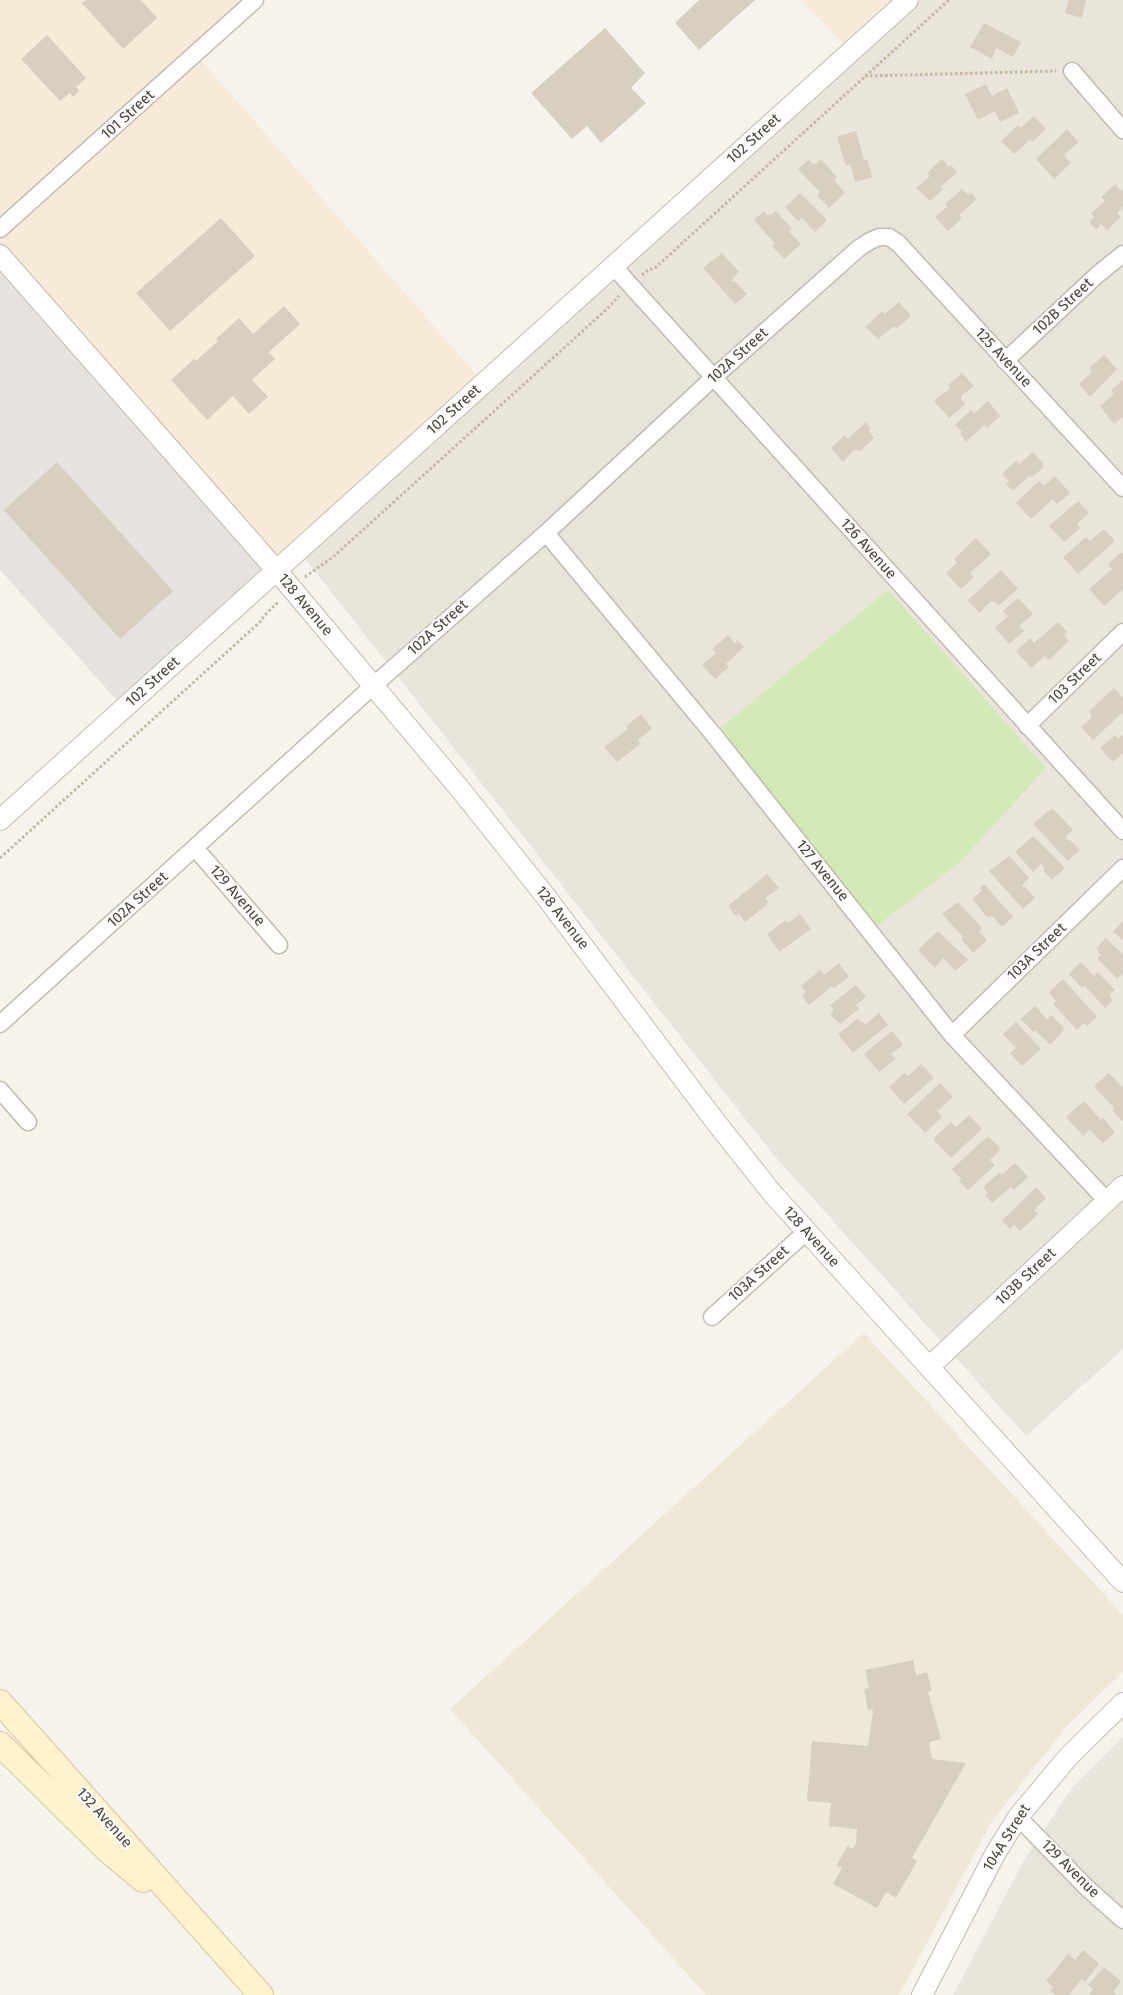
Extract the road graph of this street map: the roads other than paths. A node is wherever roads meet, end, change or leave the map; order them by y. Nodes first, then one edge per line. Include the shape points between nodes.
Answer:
1 (255, 0) edge
2 (908, 0) edge
3 (1072, 71) road end
4 (1123, 130) edge
5 (0, 229) edge
6 (879, 237) joint
7 (1123, 254) edge
8 (0, 255) edge
9 (614, 267) junction
10 (1005, 361) junction
11 (713, 378) junction
12 (1123, 488) edge
13 (546, 533) junction
14 (277, 571) junction
15 (1123, 632) edge
16 (373, 686) junction
17 (1027, 726) junction
18 (0, 820) edge
19 (1123, 831) edge
20 (195, 848) junction
21 (1123, 868) edge
22 (279, 945) dead end
23 (0, 1024) edge
24 (952, 1035) junction
25 (0, 1090) edge
26 (28, 1122) dead end
27 (1123, 1186) edge
28 (1107, 1201) junction
29 (806, 1232) junction
30 (712, 1317) dead end
31 (929, 1367) junction
32 (1123, 1582) edge
33 (0, 1702) edge
34 (1123, 1703) edge
35 (0, 1744) edge
36 (1018, 1818) junction
37 (1123, 1920) edge
38 (207, 1934) junction
39 (262, 1995) edge
40 (922, 1995) edge

1 - 5 street, 101 Street
2 - 9 street, 102 Street
3 - 4 street
6 - 10 street, 125 Avenue via 888,237 898,243
6 - 11 street, 102A Street via 859,248
7 - 10 street, 102B Street via 1097,274
8 - 14 street, 128 Avenue
9 - 11 street, 126 Avenue
9 - 14 street, 102 Street
10 - 12 street, 125 Avenue
11 - 13 street, 102A Street
11 - 17 street, 126 Avenue
13 - 16 street, 102A Street
13 - 24 street, 127 Avenue via 713,734
14 - 16 street, 128 Avenue
14 - 18 street, 102 Street
15 - 17 street, 103 Street
16 - 20 street, 102A Street
16 - 29 street, 128 Avenue via 543,893 715,1121
17 - 19 street, 126 Avenue
20 - 22 street, 129 Avenue
20 - 23 street, 102A Street
21 - 24 street, 103A Street
24 - 28 street, 127 Avenue
25 - 26 street
27 - 28 street, 103B Street
28 - 31 street, 103B Street
29 - 30 street, 103A Street
29 - 31 street, 128 Avenue
31 - 32 street, 128 Avenue
33 - 38 main road, 132 Avenue
34 - 36 street, 104A Street via 1069,1756
35 - 38 main road, 132 Avenue via 106,1849
36 - 37 street, 129 Avenue
36 - 40 street, 104A Street via 995,1854
38 - 39 main road, 132 Avenue

